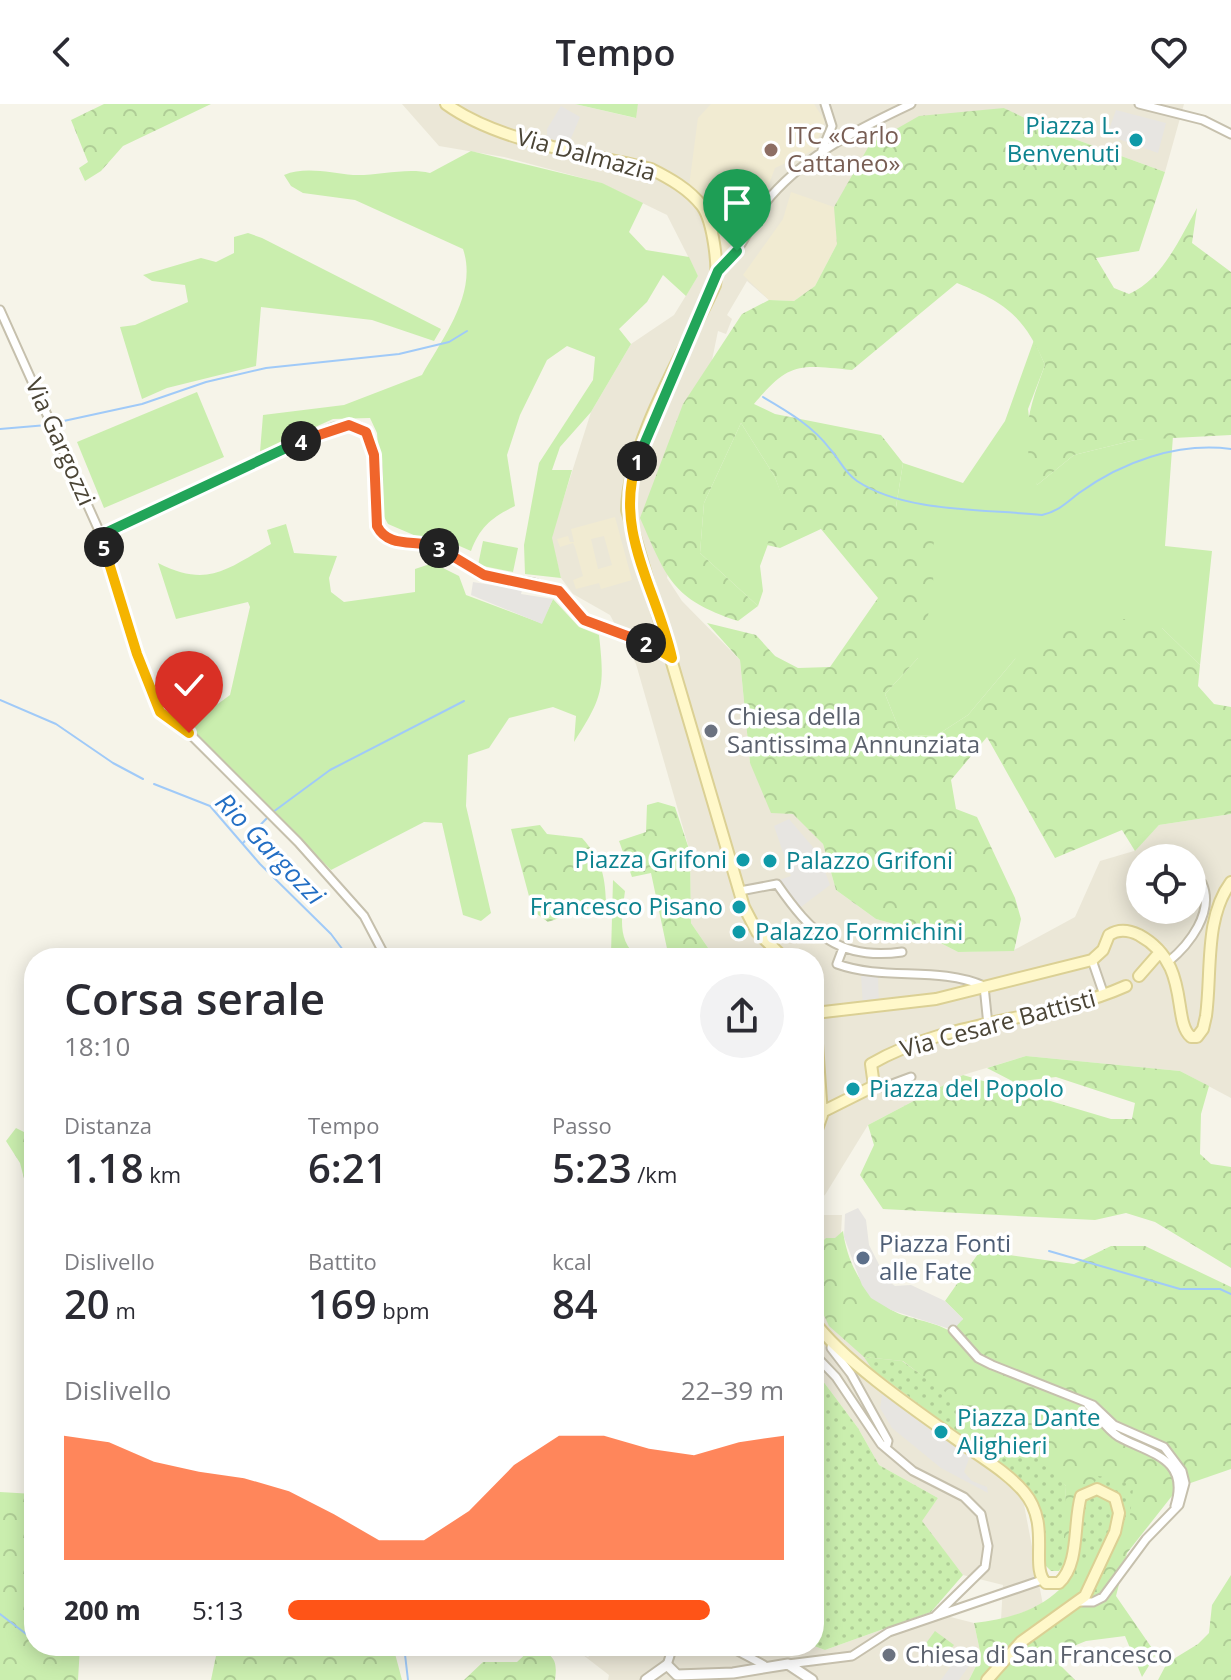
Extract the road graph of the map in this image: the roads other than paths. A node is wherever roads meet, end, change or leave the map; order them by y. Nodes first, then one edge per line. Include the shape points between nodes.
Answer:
1 (446, 104) edge
2 (825, 104) edge
3 (911, 104) edge
4 (1139, 104) edge
5 (1231, 134) edge
6 (821, 152) junction
7 (718, 271) junction
8 (0, 310) edge
9 (101, 535) junction
10 (672, 658) junction
11 (1231, 882) edge
12 (740, 891) junction
13 (1196, 924) edge
14 (381, 948) edge
15 (774, 948) edge
16 (843, 948) junction
17 (902, 952) dead end
18 (1160, 952) junction
19 (1092, 960) junction
20 (1168, 962) junction
21 (1139, 976) dead end
22 (984, 986) junction
23 (1126, 986) dead end
24 (1104, 995) junction
25 (824, 1012) edge
26 (988, 1025) junction
27 (911, 1077) dead end
28 (874, 1086) junction
29 (824, 1111) edge
30 (953, 1330) dead end
31 (824, 1332) edge
32 (832, 1341) junction
33 (824, 1364) edge
34 (887, 1445) junction
35 (1042, 1580) junction
36 (1077, 1602) junction
37 (935, 1616) junction
38 (670, 1656) edge
39 (747, 1656) edge
40 (788, 1664) junction
41 (667, 1665) junction
42 (764, 1665) junction
43 (673, 1677) edge
44 (646, 1680) edge
45 (812, 1680) edge
46 (987, 1680) edge

1 - 7 main road, Via Dalmazia via 497,131 651,169 671,179 703,207
2 - 6 street via 832,126
3 - 6 street
4 - 5 street via 1203,120
6 - 7 street via 770,197
7 - 10 main road via 642,446 628,496 645,577
8 - 9 street, Via Gargozzi
9 - 10 street via 334,427 360,427 372,447 377,526 385,537 432,545 484,575 559,591 584,620 652,645
9 - 14 street, Via Gargozzi via 160,712 199,743 298,842 364,916
10 - 12 main road
11 - 20 main road via 1221,895 1213,926 1206,1016 1197,1037 1185,1030 1179,987
12 - 15 main road via 757,932
12 - 16 street via 777,884 814,930
13 - 20 street via 1187,946
16 - 17 street via 870,954
16 - 22 street via 837,964
18 - 19 main road via 1135,933 1119,930 1109,935
18 - 20 main road
18 - 21 main road
19 - 22 main road
19 - 24 street
22 - 25 main road via 936,999
22 - 26 street
23 - 24 main road, Via Cesare Battisti
24 - 26 main road, Via Cesare Battisti
26 - 28 main road, Via Cesare Battisti via 902,1048 871,1064
27 - 28 street
28 - 29 main road
30 - 36 street via 978,1358 1086,1402 1114,1425 1169,1451 1185,1483 1179,1505 1103,1597
31 - 32 main road
32 - 34 street via 831,1348 851,1374
32 - 35 main road via 1024,1492 1040,1520
33 - 34 street via 877,1440
34 - 37 street via 913,1471 964,1497 981,1514 988,1553 985,1567
35 - 36 main road via 1059,1583 1071,1567 1081,1496 1090,1489 1107,1491 1119,1513 1115,1532 1091,1586
35 - 37 street
36 - 46 main road via 1021,1642
37 - 40 street via 889,1632 852,1656
38 - 41 street
39 - 42 street
40 - 42 street
40 - 45 street
41 - 43 street
41 - 44 street
42 - 43 street

